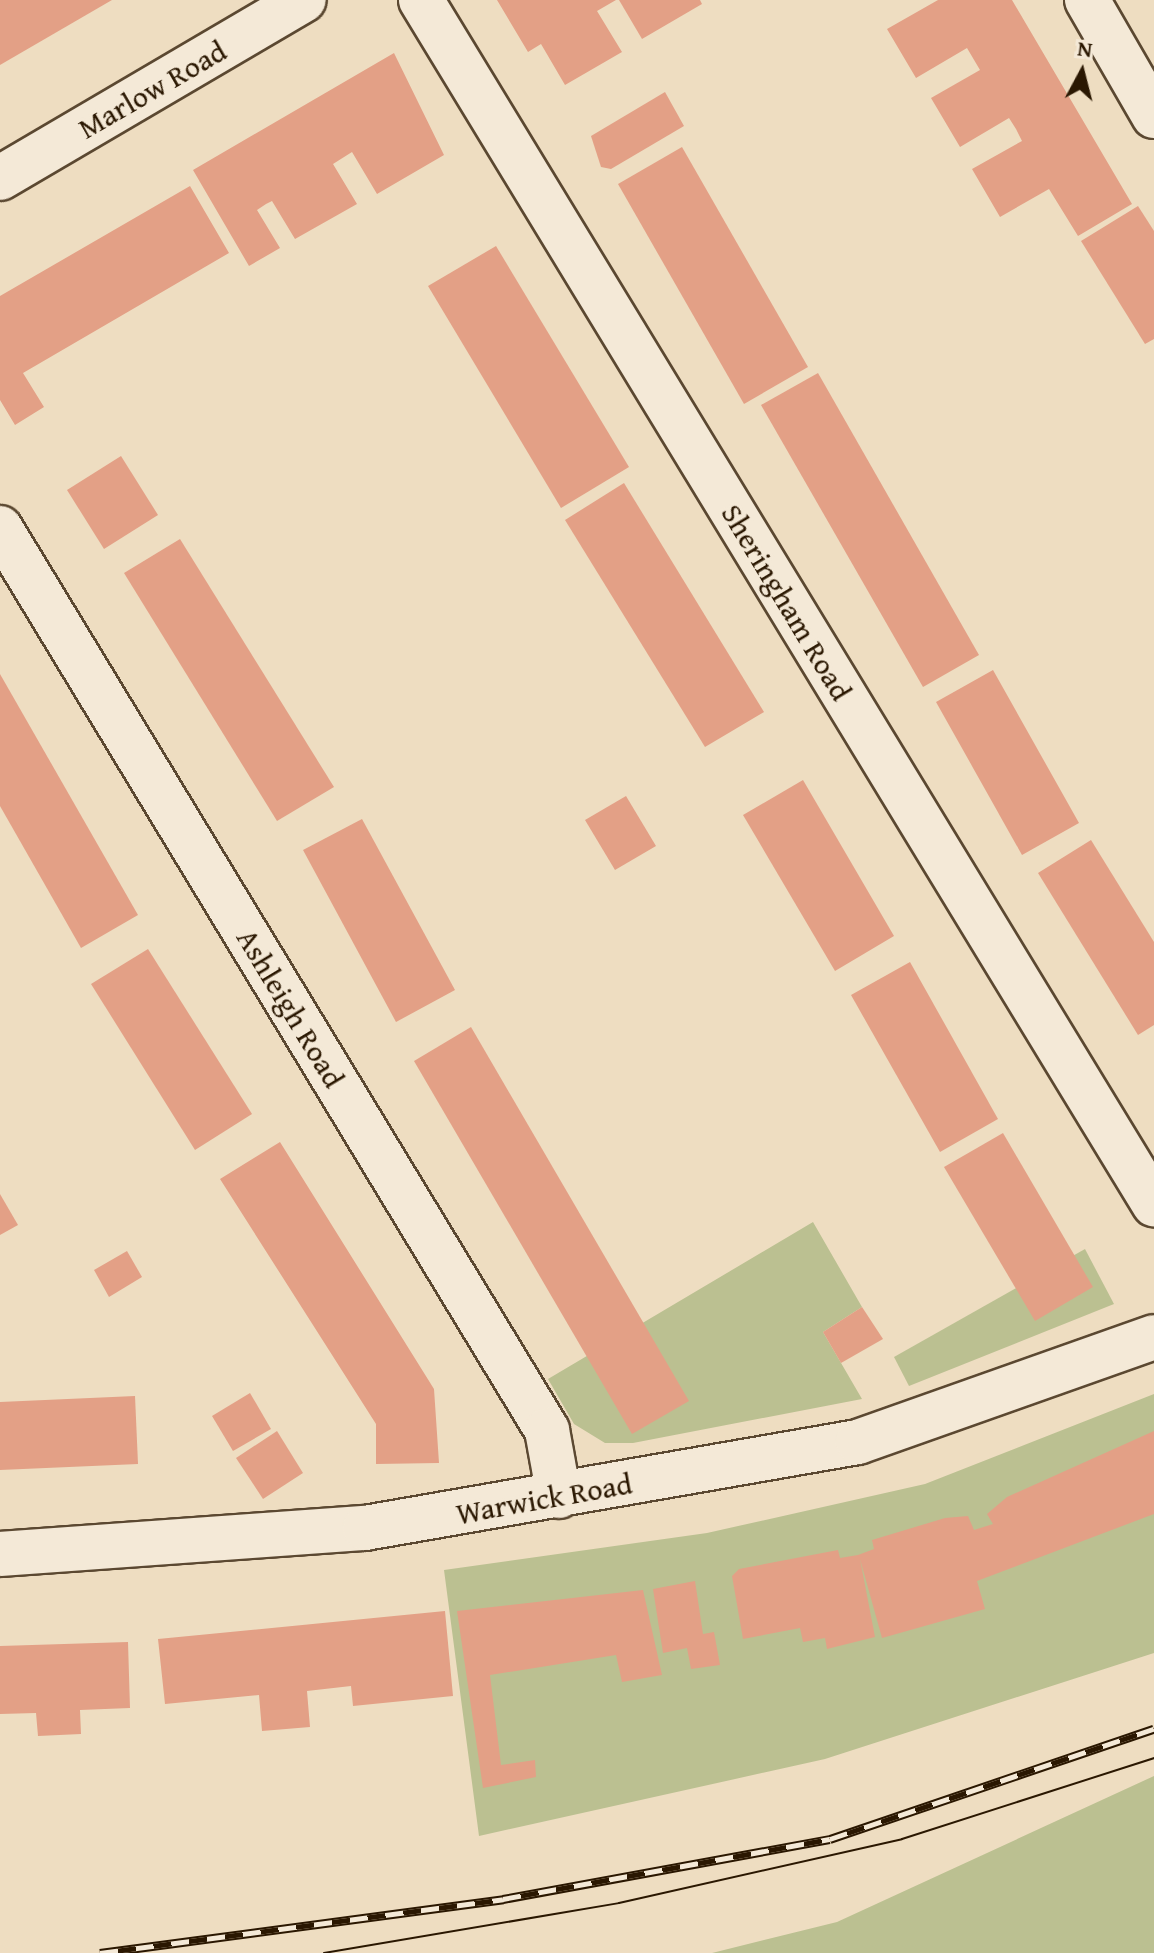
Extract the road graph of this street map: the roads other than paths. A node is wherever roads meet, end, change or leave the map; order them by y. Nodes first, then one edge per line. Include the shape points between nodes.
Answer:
1 (304, 0) edge
2 (421, 0) edge
3 (1087, 0) edge
4 (1154, 116) edge
5 (0, 178) edge
6 (0, 528) edge
7 (1154, 1204) edge
8 (1154, 1337) edge
9 (559, 1496) junction
10 (0, 1554) edge

1 - 5 street, Marlow Road
2 - 7 street, Sheringham Road
3 - 4 street
6 - 9 street, Ashleigh Road via 547,1430
8 - 9 street, Warwick Road via 858,1442
9 - 10 street, Warwick Road via 365,1528

